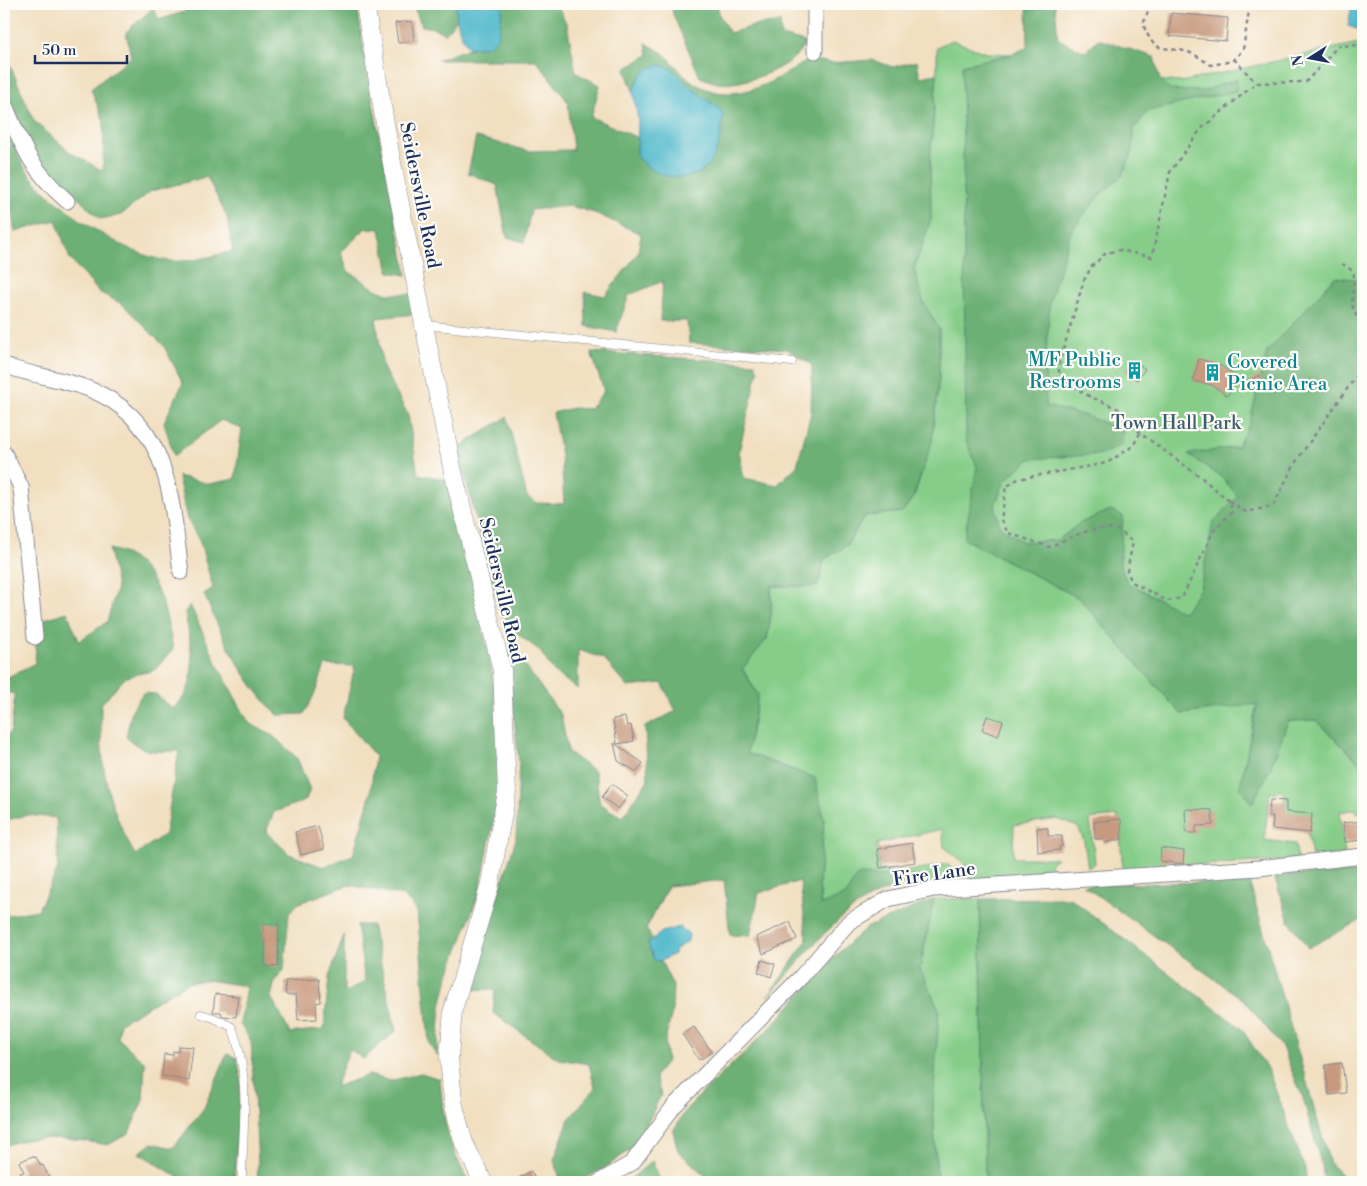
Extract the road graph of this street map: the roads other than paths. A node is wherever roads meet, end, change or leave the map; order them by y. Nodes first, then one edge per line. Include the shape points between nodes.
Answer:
1 (365, 4) edge
2 (815, 4) edge
3 (815, 51) dead end
4 (4, 103) edge
5 (67, 201) dead end
6 (424, 324) junction
7 (792, 362) dead end
8 (4, 365) edge
9 (4, 453) edge
10 (181, 572) dead end
11 (35, 637) dead end
12 (1363, 856) edge
13 (201, 1014) dead end
14 (242, 1182) edge
15 (483, 1182) edge
16 (599, 1182) edge

1 - 6 street, Seidersville Road
2 - 3 street
4 - 5 street via 28,158 45,182
6 - 7 lane
6 - 15 street, Seidersville Road via 453,472 502,670 508,792 490,888 453,1010 449,1057 458,1122
8 - 10 street via 89,389 110,399 140,422 156,447 170,495
9 - 11 street via 21,487
12 - 16 street, Fire Lane via 1259,868 934,889 888,899 849,922 787,991 674,1106 632,1164
13 - 14 lane via 232,1027 238,1042 244,1068

